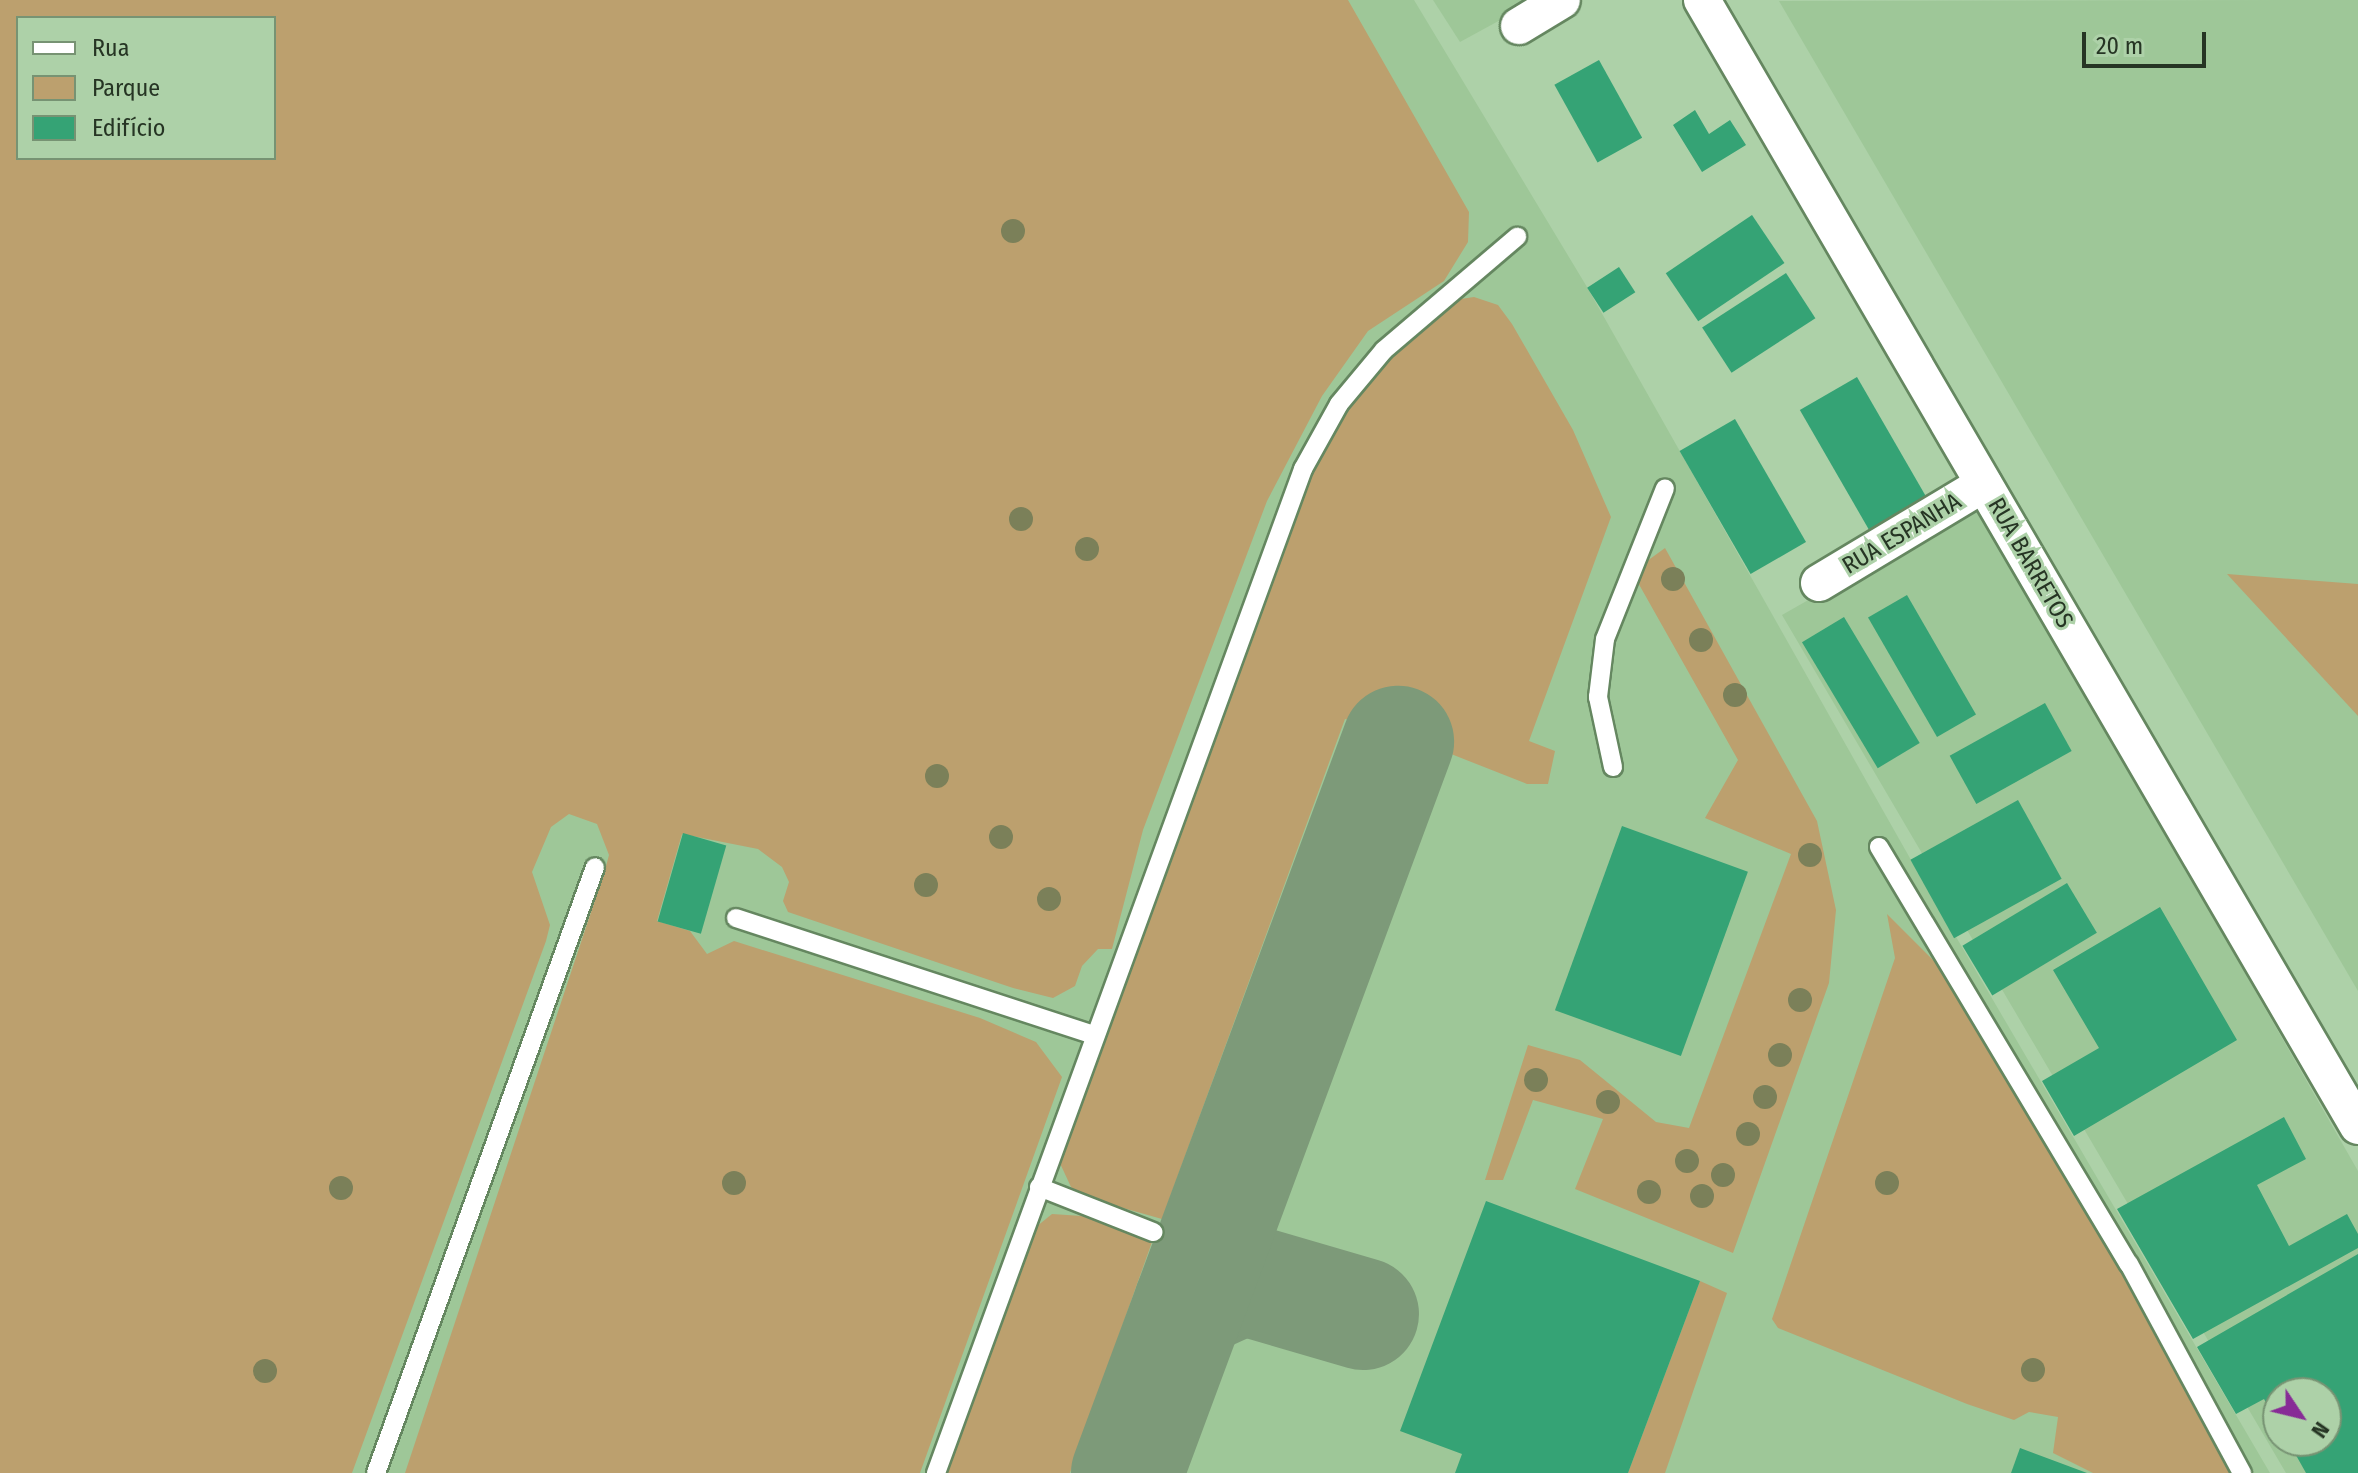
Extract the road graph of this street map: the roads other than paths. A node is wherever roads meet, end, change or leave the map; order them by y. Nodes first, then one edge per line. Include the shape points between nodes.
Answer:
1 (1562, 0) edge
2 (1702, 0) edge
3 (1519, 26) dead end
4 (1517, 237) dead end
5 (1984, 484) junction
6 (1665, 488) dead end
7 (1819, 583) dead end
8 (1613, 767) dead end
9 (1879, 847) dead end
10 (595, 867) dead end
11 (736, 918) dead end
12 (1095, 1035) junction
13 (2358, 1126) edge
14 (1039, 1187) junction
15 (1153, 1232) dead end
16 (376, 1473) edge
17 (936, 1473) edge
18 (2242, 1473) edge

1 - 3 street
2 - 5 street, RUA BARRETOS
4 - 12 lane via 1384,350 1339,404 1303,469
5 - 7 street, RUA ESPANHA
5 - 13 street, RUA BARRETOS
6 - 8 lane via 1605,639 1598,697
9 - 18 lane via 2129,1264
10 - 16 lane
11 - 12 lane
12 - 14 lane
14 - 15 lane
14 - 17 lane

